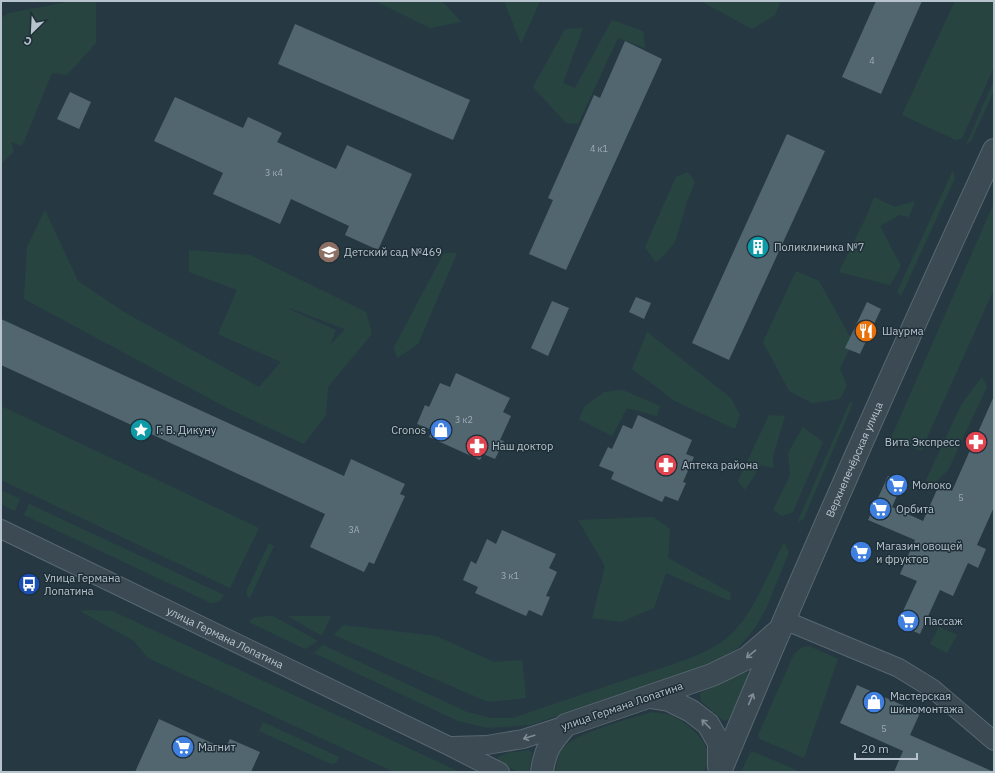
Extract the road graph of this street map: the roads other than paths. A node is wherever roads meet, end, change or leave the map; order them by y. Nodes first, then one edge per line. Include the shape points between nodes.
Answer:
1 (994, 150) edge
2 (1, 529) edge
3 (783, 624) junction
4 (650, 697) junction
5 (566, 725) junction
6 (994, 741) edge
7 (449, 746) junction
8 (500, 772) edge
9 (542, 772) edge
10 (720, 772) edge

1 - 3 street, Верхнепечёрская улица via 907,340
2 - 7 street, улица Германа Лопатина
3 -> 4 street, улица Германа Лопатина via 747,658
3 - 6 street via 848,646 899,668 933,689
10 -> 3 street, Верхнепечёрская улица
4 - 5 street, улица Германа Лопатина
10 -> 4 street via 720,743 708,724 691,711 669,700
5 -> 7 street, улица Германа Лопатина via 523,739 487,745
5 - 9 street via 550,742
7 - 8 street, улица Германа Лопатина

